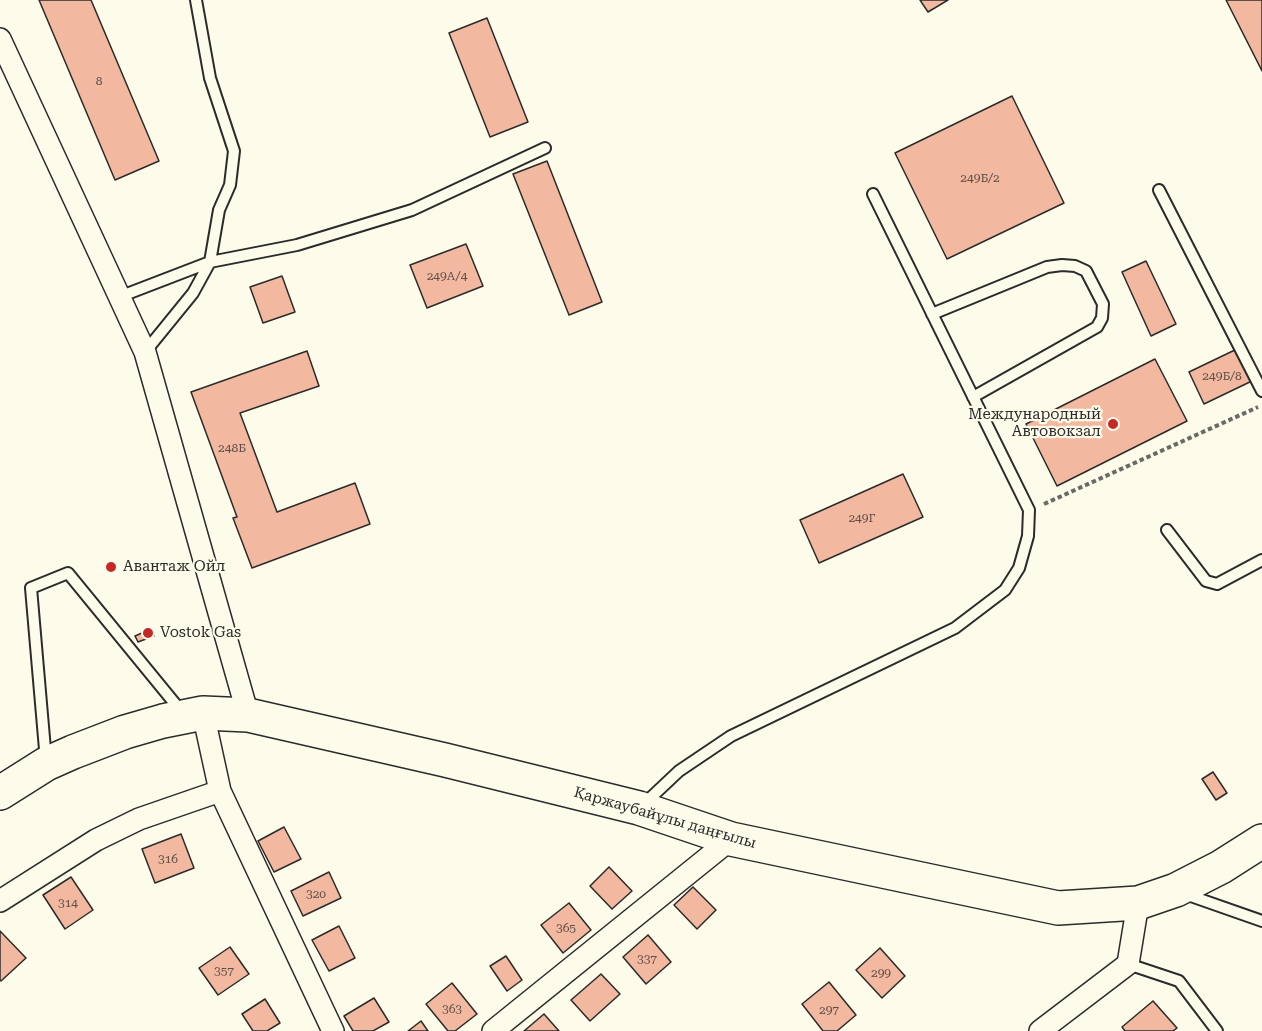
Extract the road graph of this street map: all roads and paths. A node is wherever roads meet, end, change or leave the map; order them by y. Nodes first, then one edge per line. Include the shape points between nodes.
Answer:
1 (196, 0) edge
2 (0, 39) edge
3 (545, 148) dead end
4 (1159, 190) dead end
5 (873, 194) dead end
6 (210, 262) junction
7 (119, 297) junction
8 (932, 314) junction
9 (145, 352) junction
10 (1262, 391) edge
11 (973, 397) junction
12 (1262, 405) edge
13 (1029, 510) junction
14 (1167, 530) dead end
15 (1262, 560) edge
16 (194, 715) junction
17 (248, 716) junction
18 (46, 765) junction
19 (220, 791) junction
20 (0, 794) edge
21 (639, 808) junction
22 (730, 839) junction
23 (1262, 841) edge
24 (1176, 891) junction
25 (0, 901) edge
26 (1138, 903) junction
27 (1262, 921) edge
28 (1128, 964) junction
29 (333, 1031) edge
30 (493, 1031) edge
31 (1040, 1031) edge
32 (1217, 1031) edge

1 - 6 lane via 210,78 234,151 230,185 219,210
2 - 7 street
3 - 6 lane via 412,210 297,245
4 - 10 lane
5 - 8 lane
6 - 7 lane
6 - 9 lane via 193,293
7 - 9 street
8 - 11 lane
8 - 11 lane via 1047,267 1062,265 1086,271 1103,304 1097,327
9 - 17 street
11 - 13 lane
12 - 13 path
13 - 21 lane via 1028,536 1019,568 1005,590 955,628 731,736 680,771
14 - 15 lane via 1206,581 1216,584
16 - 17 highway, Қаржаубайұлы даңғылы
16 - 18 highway, Қаржаубайұлы даңғылы via 125,732
16 - 18 lane via 68,573 31,588
16 - 19 street
17 - 21 highway, Қаржаубайұлы даңғылы
18 - 20 highway, Қаржаубайұлы даңғылы
19 - 25 street via 140,819 96,840
19 - 29 street
21 - 22 highway, Қаржаубайұлы даңғылы
22 - 26 highway, Қаржаубайұлы даңғылы via 1058,908
22 - 30 street
23 - 24 highway, Қаржаубайұлы даңғылы
24 - 26 highway, Қаржаубайұлы даңғылы
24 - 27 lane
26 - 28 street
28 - 31 street
28 - 32 lane via 1179,981

